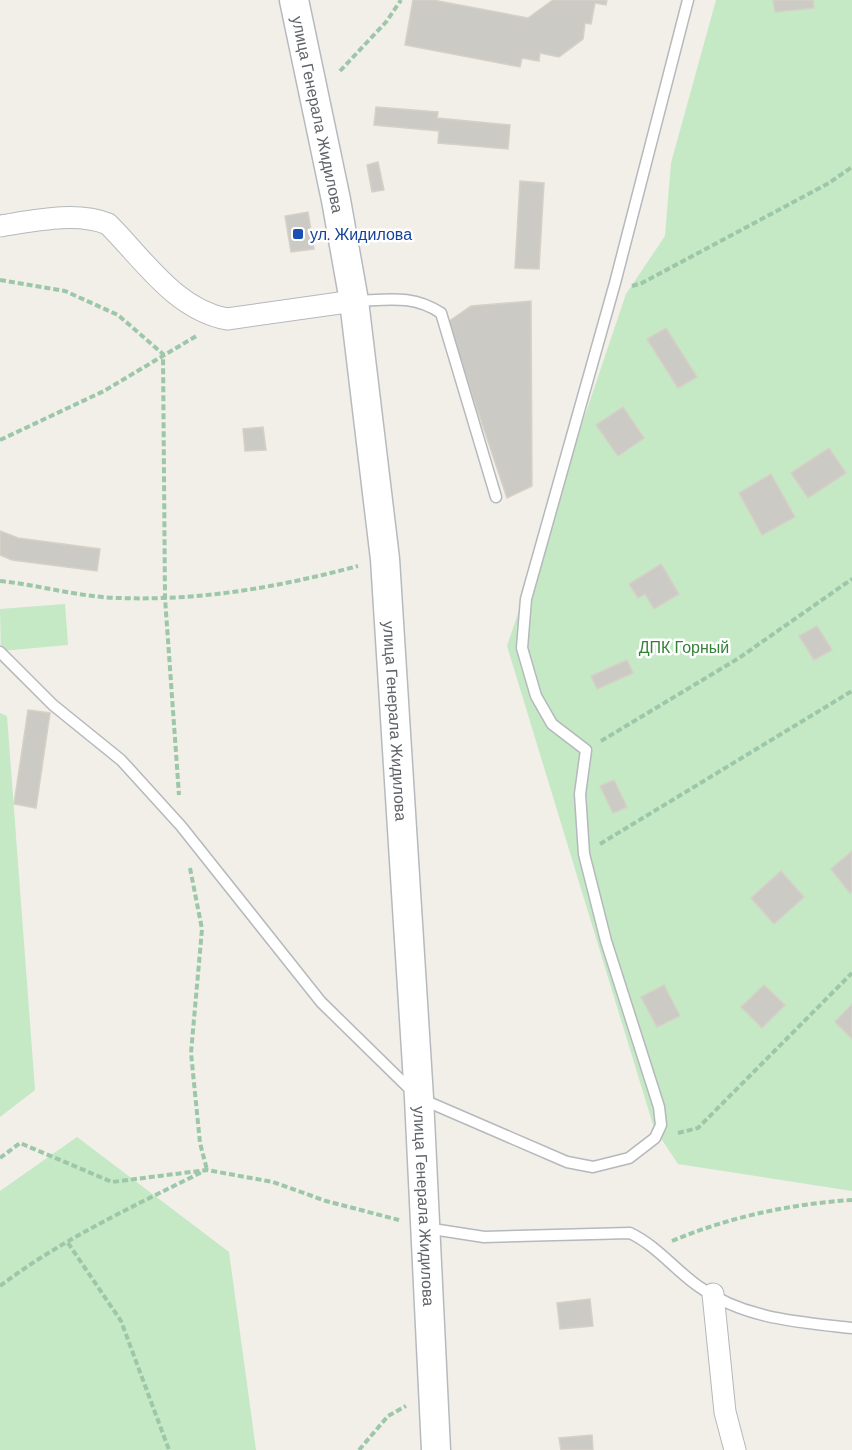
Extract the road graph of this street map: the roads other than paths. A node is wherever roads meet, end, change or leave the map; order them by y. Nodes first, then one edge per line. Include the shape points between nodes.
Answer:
1 (294, 0) edge
2 (688, 0) edge
3 (0, 226) edge
4 (354, 301) junction
5 (496, 497) dead end
6 (0, 652) edge
7 (419, 1098) junction
8 (426, 1228) junction
9 (713, 1294) junction
10 (852, 1328) edge
11 (436, 1450) edge
12 (735, 1450) edge

1 - 4 main road, улица Генерала Жидилова
2 - 7 lane via 615,283 526,598 522,648 536,696 552,724 586,750 580,794 583,845 606,941 659,1107 661,1125 655,1138 629,1158 593,1167 567,1162
3 - 4 street via 42,219 97,220 108,224 170,290 207,315 227,319
4 - 5 lane via 403,299 423,302 441,313
4 - 7 main road, улица Генерала Жидилова via 385,559
6 - 7 lane via 53,705 121,760 181,826 321,1002
7 - 8 main road, улица Генерала Жидилова
8 - 9 lane via 484,1237 630,1233
8 - 11 main road, улица Генерала Жидилова
9 - 10 lane via 745,1312
9 - 12 street via 725,1412

